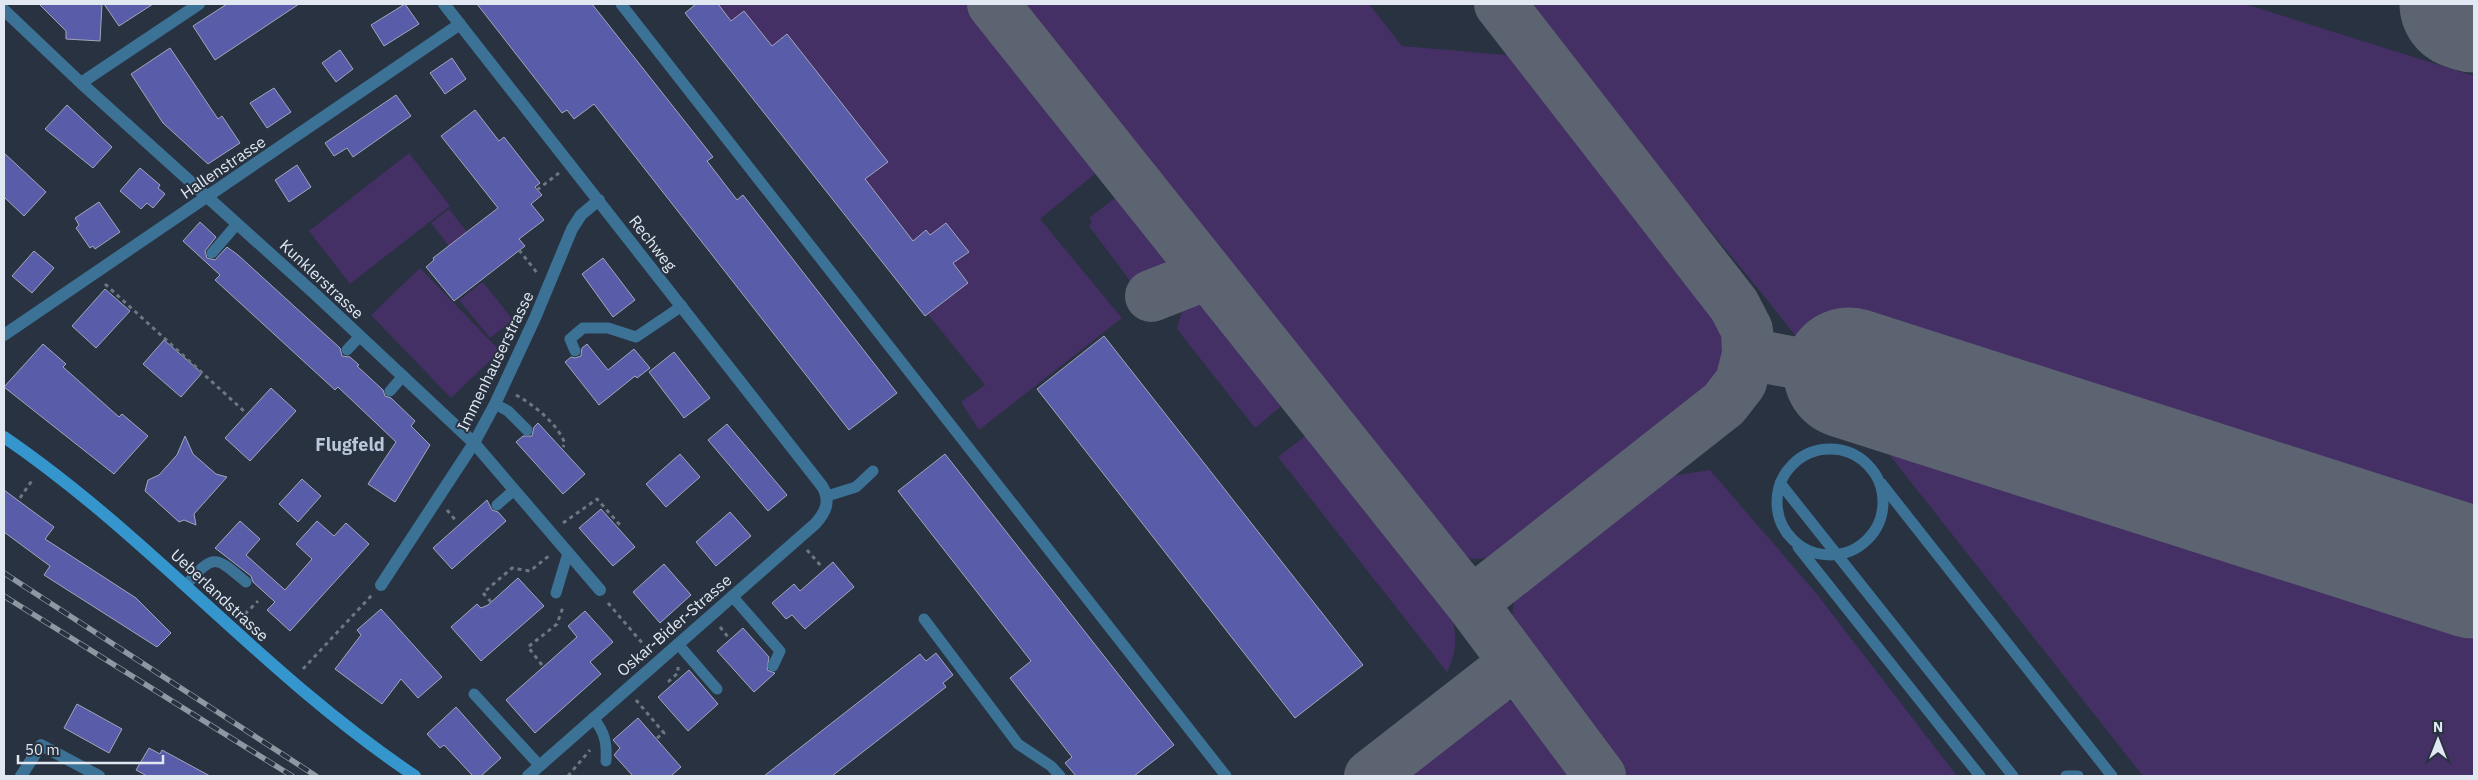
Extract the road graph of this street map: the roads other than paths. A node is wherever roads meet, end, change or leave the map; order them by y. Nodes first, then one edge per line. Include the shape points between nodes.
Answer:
1 (199, 4) edge
2 (444, 4) edge
3 (621, 4) edge
4 (4, 10) edge
5 (460, 24) junction
6 (81, 83) junction
7 (208, 197) junction
8 (599, 200) junction
9 (237, 224) junction
10 (212, 254) dead end
11 (682, 306) junction
12 (4, 335) edge
13 (360, 336) junction
14 (347, 350) dead end
15 (575, 352) dead end
16 (403, 376) junction
17 (390, 391) dead end
18 (495, 404) junction
19 (527, 430) dead end
20 (4, 437) edge
21 (474, 443) junction
22 (873, 471) dead end
23 (1780, 484) junction
24 (1880, 484) junction
25 (514, 490) junction
26 (827, 502) junction
27 (497, 506) dead end
28 (1794, 542) junction
29 (565, 549) junction
30 (1838, 556) junction
31 (246, 582) dead end
32 (187, 584) junction
33 (381, 585) road end
34 (600, 590) road end
35 (561, 596) road end
36 (732, 596) junction
37 (924, 619) dead end
38 (678, 644) junction
39 (773, 666) dead end
40 (717, 689) dead end
41 (474, 694) dead end
42 (594, 718) junction
43 (2093, 752) junction
44 (606, 761) dead end
45 (537, 771) edge
46 (21, 776) edge
47 (99, 776) edge
48 (415, 776) edge
49 (528, 776) edge
50 (1060, 776) edge
51 (1226, 776) edge
52 (1980, 776) edge
53 (2013, 776) edge
54 (2066, 776) edge
55 (2078, 776) edge
56 (2100, 776) edge
57 (2112, 776) edge

1 - 6 street
2 - 5 street, Rechweg
3 - 51 lane
4 - 6 street, Kunklerstrasse
5 - 7 street, Hallenstrasse
5 - 8 street, Rechweg
6 - 7 street, Kunklerstrasse
7 - 9 street, Kunklerstrasse
7 - 12 street, Hallenstrasse
8 - 11 street, Rechweg
8 - 18 street, Immenhauserstrasse via 581,215 572,229
9 - 10 lane
9 - 13 street, Kunklerstrasse
11 - 15 lane via 636,337 608,328 583,328 570,338
11 - 26 street, Rechweg via 822,486
13 - 14 lane
13 - 16 street, Kunklerstrasse
16 - 17 lane
16 - 21 street, Kunklerstrasse
18 - 19 lane via 508,411
18 - 21 street, Immenhauserstrasse
20 - 32 main road, Ueberlandstrasse via 78,490
21 - 25 street, Kunklerstrasse
21 - 33 street, Immenhauserstrasse
22 - 26 lane via 856,487
23 - 24 lane via 1793,464 1807,454 1824,449 1841,450 1857,456 1871,468
23 - 28 lane via 1777,512 1783,528
23 - 30 lane
24 - 30 lane via 1884,502 1881,520 1872,536 1858,548
24 - 43 lane
25 - 27 lane
25 - 29 street, Kunklerstrasse
26 - 36 street, Oskar-Bider-Strasse via 815,524
28 - 30 lane via 1808,551
28 - 52 lane
29 - 34 street, Kunklerstrasse
29 - 35 lane
30 - 53 lane
31 - 32 lane via 222,562 214,560 206,563
32 - 48 main road, Ueberlandstrasse via 290,682 333,718
36 - 38 street, Oskar-Bider-Strasse
36 - 39 lane via 780,651
37 - 50 lane via 1018,744 1052,766
38 - 40 lane
38 - 42 street, Oskar-Bider-Strasse
41 - 45 lane
42 - 44 lane via 607,743
42 - 45 street, Oskar-Bider-Strasse
43 - 56 lane
43 - 57 lane
45 - 49 street, Oskar-Bider-Strasse
46 - 47 street via 41,745
54 - 55 lane

